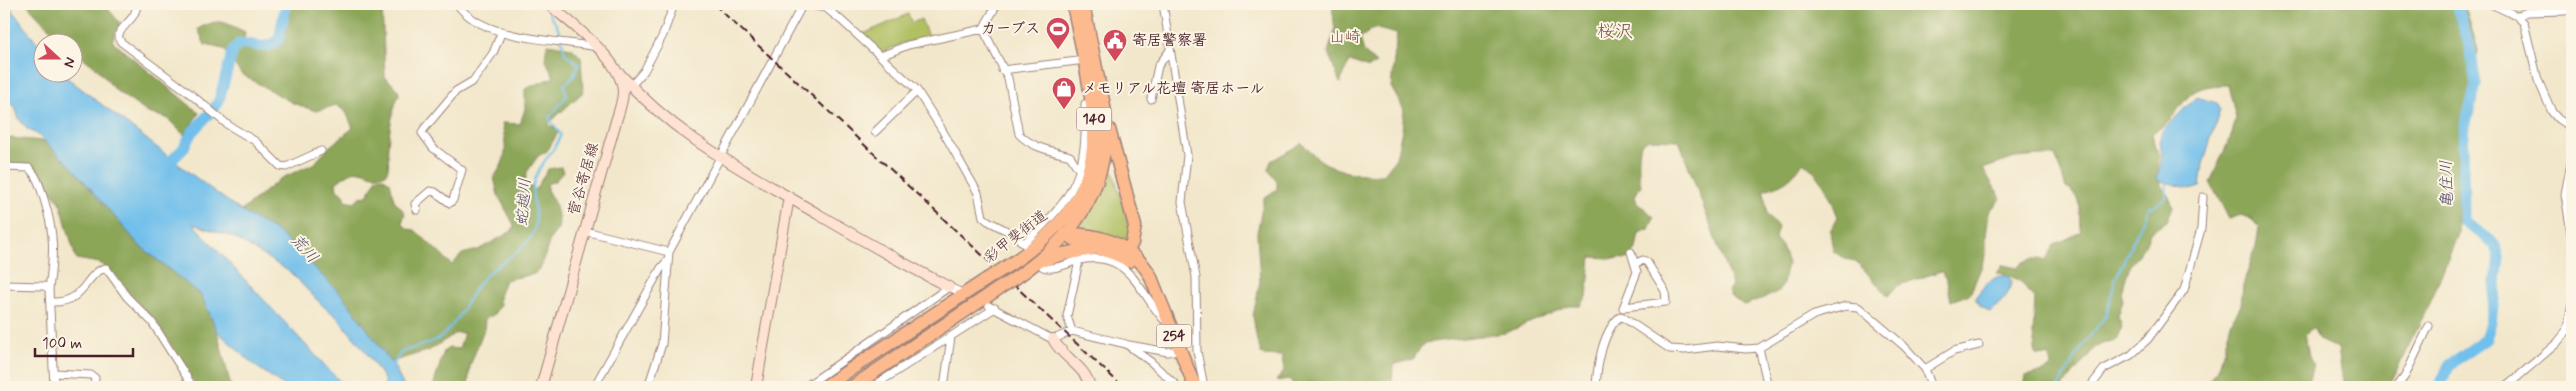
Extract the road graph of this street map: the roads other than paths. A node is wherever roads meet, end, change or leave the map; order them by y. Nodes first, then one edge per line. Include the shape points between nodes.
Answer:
1 (137, 4) edge
2 (457, 4) edge
3 (549, 4) edge
4 (674, 4) edge
5 (804, 4) edge
6 (997, 4) edge
7 (1073, 4) edge
8 (1083, 4) edge
9 (1163, 4) edge
10 (2491, 4) edge
11 (2564, 11) dead end
12 (2518, 16) junction
13 (983, 29) junction
14 (502, 31) junction
15 (596, 48) junction
16 (1170, 50) junction
17 (882, 56) junction
18 (1089, 59) junction
19 (1002, 70) junction
20 (618, 71) junction
21 (631, 86) junction
22 (917, 91) junction
23 (1151, 99) dead end
24 (1105, 115) junction
25 (1090, 128) junction
26 (2572, 128) edge
27 (875, 132) dead end
28 (321, 151) dead end
29 (721, 158) junction
30 (2572, 158) edge
31 (4, 168) edge
32 (1080, 171) junction
33 (789, 197) junction
34 (2203, 197) dead end
35 (417, 210) dead end
36 (1062, 230) junction
37 (585, 231) junction
38 (2572, 240) edge
39 (1095, 249) junction
40 (1631, 252) dead end
41 (1126, 254) junction
42 (668, 256) junction
43 (1079, 260) junction
44 (1636, 263) junction
45 (1038, 266) junction
46 (4, 285) edge
47 (949, 287) junction
48 (49, 289) junction
49 (960, 292) dead end
50 (51, 302) junction
51 (2572, 305) edge
52 (1624, 307) junction
53 (1621, 316) junction
54 (2429, 326) dead end
55 (1171, 327) junction
56 (1072, 331) junction
57 (951, 337) junction
58 (1052, 339) junction
59 (1126, 344) junction
60 (1979, 345) dead end
61 (1759, 348) junction
62 (1180, 349) junction
63 (1925, 369) junction
64 (54, 373) junction
65 (54, 387) edge
66 (94, 387) edge
67 (193, 387) edge
68 (541, 387) edge
69 (594, 387) edge
70 (648, 387) edge
71 (756, 387) edge
72 (805, 387) edge
73 (824, 387) edge
74 (852, 387) edge
75 (872, 387) edge
76 (944, 387) edge
77 (1090, 387) edge
78 (1178, 387) edge
79 (1195, 387) edge
80 (1204, 387) edge
81 (1596, 387) edge
82 (1768, 387) edge
83 (1932, 387) edge
84 (2090, 387) edge
85 (2397, 387) edge
86 (2506, 387) edge

1 - 28 street via 135,16 120,30 121,42 216,116 255,141 280,166 286,167
2 - 14 street via 480,24
3 - 15 street
4 - 21 street via 663,35 644,71
5 - 17 street via 826,8
5 - 29 street
6 - 13 street
7 - 18 highway, 彩甲斐街道 / 140
8 - 18 highway, 彩甲斐街道 / 140
9 - 16 street
10 - 12 street
11 - 12 street via 2527,12
12 - 26 street via 2524,24 2538,80 2552,112
13 - 17 street via 908,45
13 - 19 street
14 - 15 street
14 - 35 street via 493,53 473,81 456,91 422,133 434,148 462,170 450,203 430,191 415,204
15 - 20 street
16 - 23 street via 1158,66
16 - 80 street via 1187,155 1182,202 1195,267 1198,351
17 - 22 street
18 - 19 street
18 - 24 highway, 彩甲斐街道 / 140
18 - 25 highway, 彩甲斐街道 / 140
19 - 32 street via 1012,92 1019,134 1025,141 1070,156
20 - 21 street
20 - 37 street, 菅谷寄居線 via 622,98
21 - 29 street via 665,119
22 - 27 street
22 - 32 street via 978,193 983,217 1026,245 1058,210
24 - 36 highway, 彩甲斐街道 / 140 via 1103,158 1096,183 1080,218
24 - 41 highway via 1136,226
25 - 32 street
25 - 36 highway, 彩甲斐街道 / 140 via 1091,159 1083,189
29 - 33 street
29 - 42 street
30 - 38 street via 2565,194
31 - 48 street via 28,168 39,184 54,242
33 - 47 street
33 - 71 street
34 - 84 street via 2201,229 2184,290 2148,340 2131,355 2104,369
36 - 39 highway, 254 via 1079,243
36 - 41 highway, 254 via 1096,236
36 - 45 highway, 彩甲斐街道 / 140
36 - 73 highway, 彩甲斐街道 / 140, bridge
37 - 42 street
37 - 68 street, 菅谷寄居線
39 - 41 highway, 254
39 - 45 highway via 1062,254
40 - 44 street
41 - 55 highway, 254 via 1147,269
42 - 69 street
42 - 70 street via 662,344
43 - 45 street via 1056,267
43 - 55 street via 1109,260 1123,268
43 - 56 street via 1067,316
44 - 52 street via 1635,279
44 - 52 street via 1647,262 1665,290 1666,302
45 - 74 highway, 彩甲斐街道 / 140, bridge via 998,289
46 - 48 street via 44,286
47 - 49 street
47 - 72 street via 869,347
48 - 50 street
50 - 64 street
50 - 67 street via 61,303 75,298 100,270 106,268 127,297 152,322
51 - 86 street via 2566,332
52 - 53 street
53 - 61 street via 1670,349
53 - 81 street via 1612,325 1601,354
54 - 85 street
55 - 62 highway, 254
56 - 58 street
56 - 59 street
57 - 58 street via 992,307
57 - 75 street via 887,374
57 - 76 street
58 - 77 street via 1086,374
59 - 62 street via 1168,352
59 - 78 street
60 - 63 street via 1954,351
61 - 63 street via 1814,315 1846,306 1858,307
61 - 82 street
62 - 79 highway, 254
63 - 83 street
64 - 65 street
64 - 66 street via 91,375 95,378

